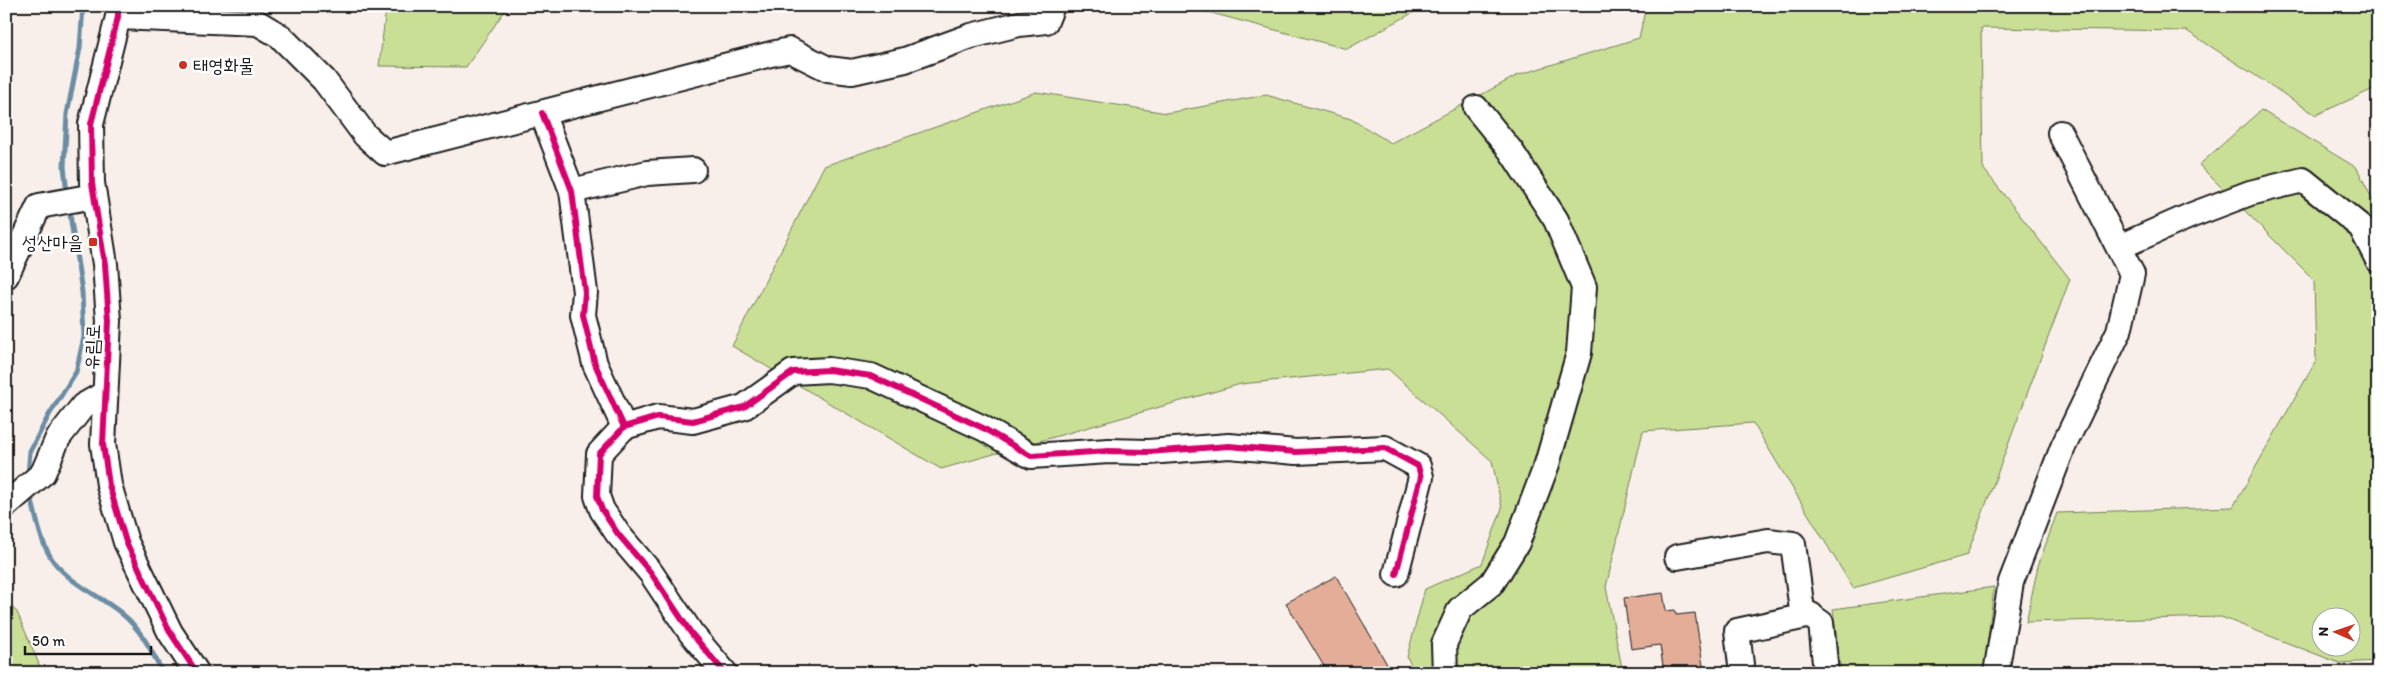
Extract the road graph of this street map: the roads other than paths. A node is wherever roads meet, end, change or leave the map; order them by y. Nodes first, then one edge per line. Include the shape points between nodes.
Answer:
1 (1052, 6) edge
2 (118, 12) edge
3 (1476, 108) dead end
4 (542, 113) junction
5 (2060, 133) dead end
6 (693, 170) dead end
7 (572, 191) junction
8 (87, 198) junction
9 (2119, 248) junction
10 (2378, 260) edge
11 (6, 276) edge
12 (104, 394) junction
13 (624, 427) junction
14 (8, 504) edge
15 (1676, 557) dead end
16 (1396, 574) dead end
17 (1811, 616) junction
18 (197, 673) edge
19 (725, 673) edge
20 (1445, 673) edge
21 (1742, 673) edge
22 (1826, 673) edge
23 (1996, 673) edge

1 - 4 street via 1046,21 971,36 905,60 852,72 828,69 790,50
2 - 4 street via 258,23 280,36 324,80 365,135 385,154
2 - 8 street, 유림로 via 91,124 92,183
3 - 20 street via 1511,151 1556,220 1584,287 1579,353 1547,464 1517,543 1492,584 1460,609 1444,644
4 - 7 street
5 - 9 street
6 - 7 street via 647,173
7 - 13 street via 585,292 583,315 595,364
8 - 11 street via 39,206
8 - 12 street, 유림로 via 105,264 109,321
9 - 10 street via 2250,193 2303,180 2361,227
9 - 23 street via 2132,274 2119,331 2063,447 2011,582
12 - 14 street via 83,406 58,438 43,473
12 - 18 street, 유림로 via 103,444 109,485 126,542 170,632
13 - 16 street via 658,417 693,421 744,407 793,372 829,370 871,376 983,428 1031,456 1229,446 1296,452 1385,448 1418,466 1421,477
13 - 19 street via 599,454 598,496 602,510 651,573 691,633
15 - 17 street via 1768,540 1793,544 1802,610
17 - 21 street via 1737,631
17 - 22 street via 1821,622

